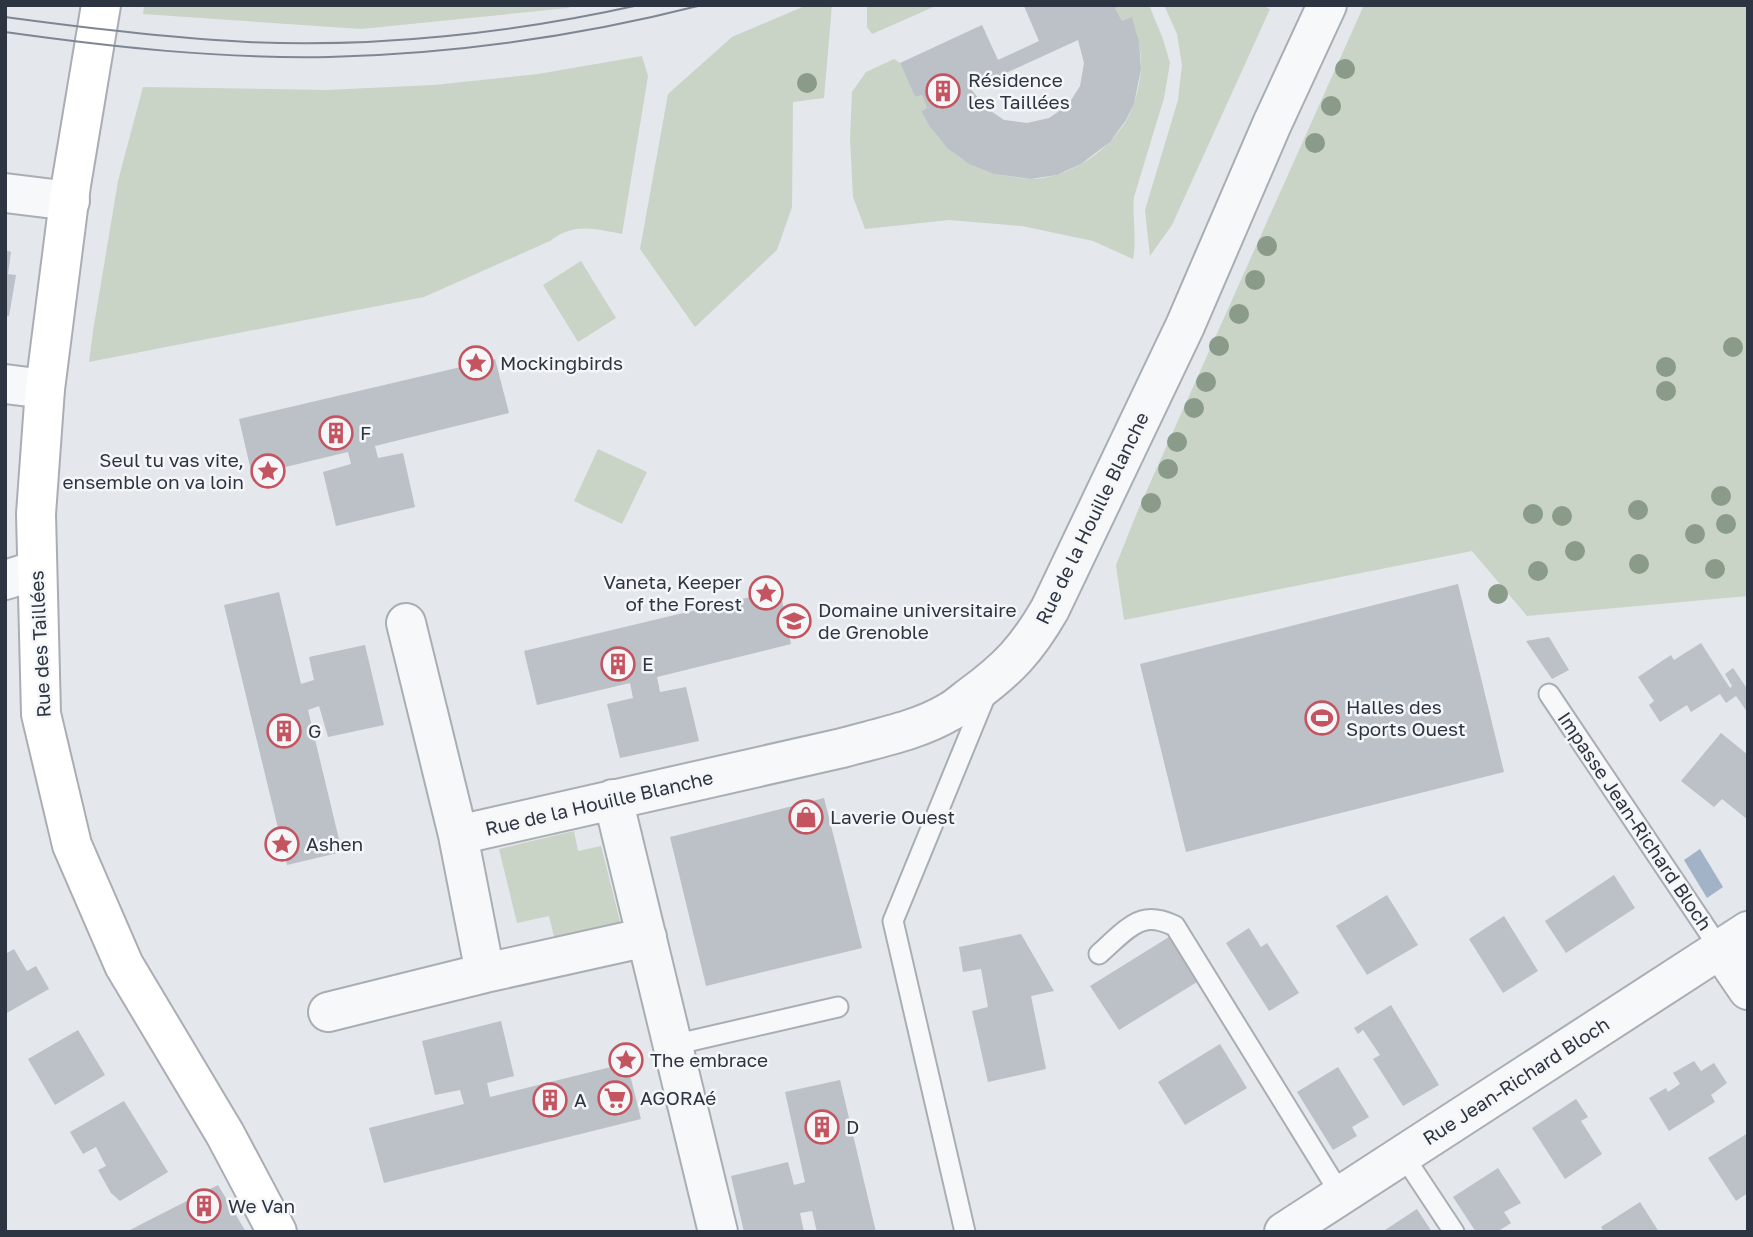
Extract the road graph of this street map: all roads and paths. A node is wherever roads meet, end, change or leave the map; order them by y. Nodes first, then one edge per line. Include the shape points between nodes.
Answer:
1 (101, 5) edge
2 (1327, 5) edge
3 (5, 194) edge
4 (70, 201) junction
5 (5, 384) edge
6 (46, 389) junction
7 (21, 575) edge
8 (406, 623) dead end
9 (991, 682) junction
10 (1549, 694) dead end
11 (613, 799) junction
12 (455, 825) junction
13 (647, 937) junction
14 (1734, 940) edge
15 (1099, 954) dead end
16 (485, 973) junction
17 (1748, 990) edge
18 (838, 1007) dead end
19 (328, 1012) dead end
20 (673, 1045) junction
21 (1403, 1155) junction
22 (1341, 1195) junction
23 (1303, 1227) edge
24 (277, 1232) edge
25 (718, 1232) edge
26 (965, 1232) edge
27 (1454, 1232) edge

1 - 4 street, Rue des Taillées
2 - 9 street, Rue de la Houille Blanche via 1185,326 1050,609 1027,646
3 - 4 street
4 - 6 street, Rue des Taillées
5 - 6 street
6 - 7 street, Rue des Taillées via 36,514
7 - 24 street, Rue des Taillées via 41,714 72,845 124,965 225,1134
8 - 12 street
9 - 11 street, Rue de la Houille Blanche via 949,712 902,731
9 - 26 lane via 893,921
10 - 14 lane, Impasse Jean-Richard Bloch
11 - 12 street, Rue de la Houille Blanche
11 - 13 street
12 - 16 street
13 - 16 street
13 - 20 street
14 - 17 street
14 - 21 street, Rue Jean-Richard Bloch
15 - 22 lane via 1135,924 1159,920 1175,926
16 - 19 street
18 - 20 lane
20 - 25 street
21 - 22 street, Rue Jean-Richard Bloch
21 - 27 lane
22 - 23 street, Rue Jean-Richard Bloch

